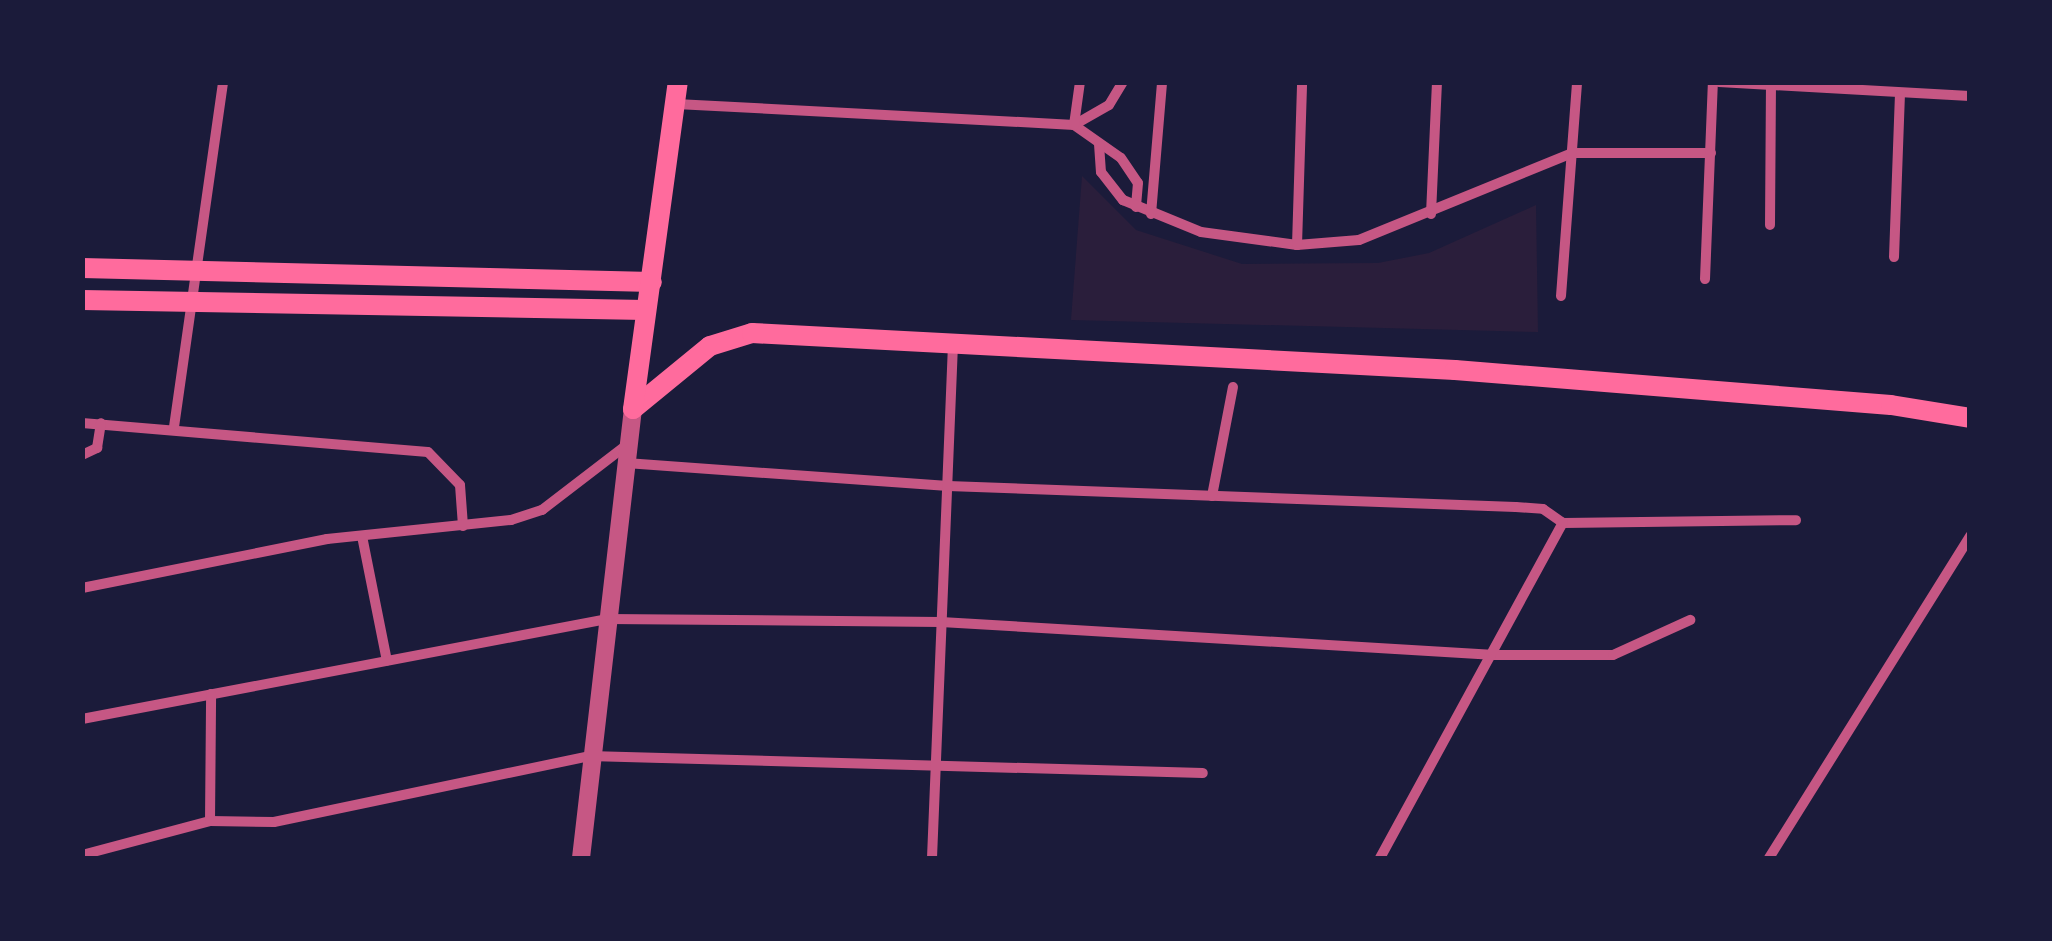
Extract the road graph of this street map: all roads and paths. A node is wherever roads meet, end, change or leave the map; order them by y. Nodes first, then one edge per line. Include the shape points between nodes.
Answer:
1 (223, 82) edge
2 (678, 82) edge
3 (1080, 82) edge
4 (1123, 82) edge
5 (1162, 82) edge
6 (1302, 82) edge
7 (1437, 82) edge
8 (1577, 82) edge
9 (1716, 82) edge
10 (1771, 86) junction
11 (1900, 95) junction
12 (1970, 96) edge
13 (676, 104) junction
14 (1074, 125) junction
15 (1099, 144) junction
16 (1572, 154) junction
17 (1711, 154) junction
18 (1136, 207) junction
19 (1150, 214) junction
20 (1431, 214) junction
21 (1770, 225) dead end
22 (1297, 244) junction
23 (1894, 257) dead end
24 (82, 268) edge
25 (198, 272) junction
26 (1705, 279) dead end
27 (652, 282) junction
28 (1561, 296) dead end
29 (82, 300) edge
30 (193, 304) junction
31 (645, 310) junction
32 (953, 345) junction
33 (1233, 387) dead end
34 (633, 409) junction
35 (1970, 418) edge
36 (82, 423) edge
37 (101, 423) junction
38 (174, 427) junction
39 (627, 454) junction
40 (82, 455) edge
41 (948, 486) junction
42 (1212, 496) junction
43 (1796, 520) dead end
44 (1563, 523) junction
45 (463, 526) junction
46 (362, 536) junction
47 (1970, 536) edge
48 (82, 588) edge
49 (606, 619) junction
50 (1690, 620) dead end
51 (941, 622) junction
52 (1495, 655) junction
53 (387, 660) junction
54 (211, 694) junction
55 (82, 719) edge
56 (589, 756) junction
57 (933, 761) junction
58 (1203, 773) dead end
59 (210, 821) junction
60 (82, 855) edge
61 (581, 858) edge
62 (932, 858) edge
63 (1380, 858) edge
64 (1769, 858) edge

1 - 25 street
2 - 13 main road
3 - 14 street
4 - 14 street via 1109,105
5 - 19 street
6 - 22 street
7 - 20 street
8 - 16 street
9 - 10 street
9 - 17 street
10 - 11 street
10 - 21 street
11 - 12 street
11 - 23 street
13 - 14 street
13 - 27 main road
14 - 15 street
15 - 18 street via 1101,172
15 - 18 street via 1121,158 1138,183
16 - 17 street
16 - 20 street
16 - 28 street
17 - 26 street
18 - 19 street
19 - 22 street via 1201,232
20 - 22 street via 1359,240
24 - 25 main road
25 - 27 main road
25 - 30 street
27 - 31 main road
29 - 30 main road
30 - 31 main road
30 - 38 street
31 - 34 main road
32 - 34 main road via 728,336
32 - 35 main road via 1455,370 1892,405
32 - 41 street
33 - 42 street
34 - 39 street
36 - 37 street
37 - 38 street
37 - 40 street via 97,448
38 - 45 street via 428,452 460,485
39 - 41 street
39 - 45 street via 542,510
39 - 49 street
41 - 42 street
41 - 51 street
42 - 44 street via 1543,509
43 - 44 street
44 - 52 street
45 - 46 street
46 - 48 street
46 - 53 street
47 - 64 street
49 - 51 street
49 - 53 street
49 - 56 street
50 - 52 street via 1614,655
51 - 52 street
51 - 57 street
52 - 63 street
53 - 54 street
54 - 55 street
54 - 59 street
56 - 57 street
56 - 59 street via 274,822
56 - 61 street
57 - 58 street
57 - 62 street
59 - 60 street

